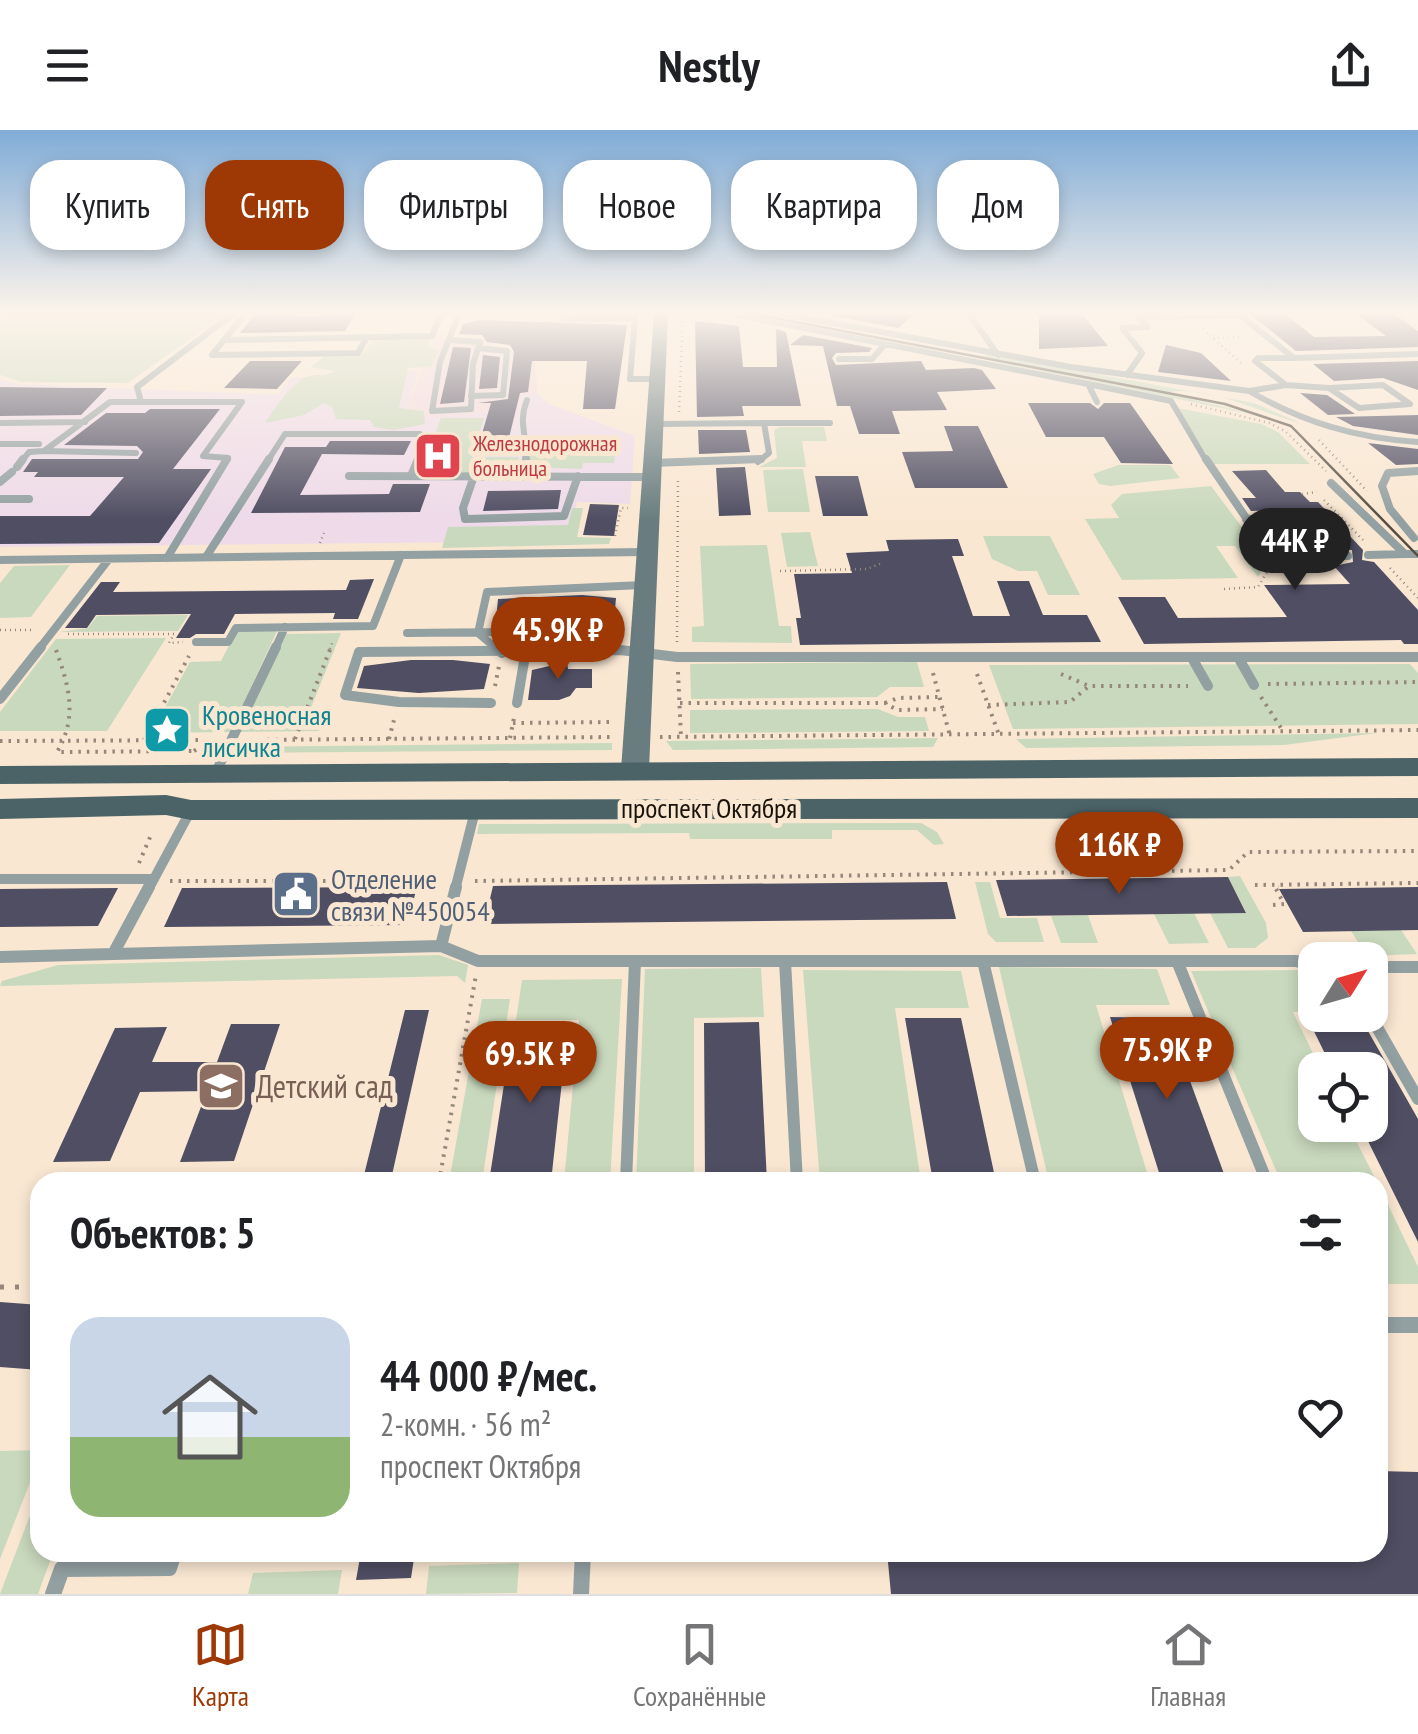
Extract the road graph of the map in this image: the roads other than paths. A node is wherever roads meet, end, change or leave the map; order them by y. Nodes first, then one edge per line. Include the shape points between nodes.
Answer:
1 (143, 382) edge
2 (437, 382) edge
3 (472, 382) edge
4 (503, 382) edge
5 (657, 382) edge
6 (1079, 382) edge
7 (1183, 382) edge
8 (1283, 382) edge
9 (1088, 384) junction
10 (1286, 385) junction
11 (1329, 388) junction
12 (1249, 391) junction
13 (472, 396) junction
14 (527, 400) dead end
15 (141, 402) junction
16 (1097, 402) dead end
17 (85, 422) junction
18 (830, 422) dead end
19 (0, 423) edge
20 (764, 423) junction
21 (656, 424) junction
22 (1418, 442) edge
23 (0, 444) edge
24 (53, 444) junction
25 (44, 452) junction
26 (136, 453) dead end
27 (652, 470) junction
28 (1418, 471) edge
29 (349, 476) dead end
30 (411, 476) junction
31 (474, 476) junction
32 (523, 476) junction
33 (578, 476) junction
34 (0, 482) edge
35 (1331, 483) road end
36 (0, 499) edge
37 (28, 499) dead end
38 (1246, 518) junction
39 (1417, 539) edge
40 (645, 552) junction
41 (1405, 554) junction
42 (1418, 554) edge
43 (400, 555) junction
44 (1373, 555) road end
45 (1348, 556) dead end
46 (167, 558) junction
47 (206, 558) junction
48 (1318, 558) junction
49 (108, 559) junction
50 (2, 562) edge
51 (643, 585) junction
52 (285, 628) junction
53 (604, 631) dead end
54 (406, 633) dead end
55 (478, 634) junction
56 (196, 642) road end
57 (526, 650) junction
58 (502, 653) junction
59 (640, 654) junction
60 (1238, 657) junction
61 (1418, 657) edge
62 (1192, 658) junction
63 (1254, 684) road end
64 (1208, 686) dead end
65 (0, 699) edge
66 (491, 703) dead end
67 (517, 703) dead end
68 (1418, 767) edge
69 (1367, 768) junction
70 (634, 770) junction
71 (215, 774) junction
72 (377, 774) junction
73 (0, 776) edge
74 (476, 807) junction
75 (368, 808) junction
76 (1406, 808) edge
77 (0, 809) edge
78 (192, 810) junction
79 (155, 877) junction
80 (0, 879) edge
81 (441, 946) junction
82 (113, 954) junction
83 (0, 957) edge
84 (635, 961) junction
85 (785, 961) junction
86 (983, 961) junction
87 (1177, 961) junction
88 (1298, 962) edge
89 (1418, 966) edge
90 (1388, 967) edge
91 (1380, 1032) edge
92 (1418, 1099) edge
93 (626, 1172) edge
94 (796, 1172) edge
95 (1034, 1172) edge
96 (1263, 1172) edge
97 (1388, 1325) edge
98 (1418, 1325) edge
99 (171, 1562) edge
100 (583, 1562) edge
101 (53, 1594) edge
102 (581, 1594) edge

1 - 15 lane via 137,387
2 - 13 lane via 432,411 471,408
3 - 13 lane
4 - 13 lane via 502,395
5 - 21 street
6 - 9 lane
7 - 12 lane
8 - 10 lane
9 - 16 lane
9 - 38 lane via 1171,401
10 - 11 lane
10 - 12 lane
11 - 11 lane via 1383,385 1410,404 1359,408
12 - 22 lane via 1300,420 1370,439
14 - 32 lane via 520,418 528,444
15 - 17 lane via 110,402
15 - 46 lane via 242,402 203,456 228,458
17 - 19 lane
17 - 24 lane
18 - 20 lane
20 - 21 lane
20 - 27 lane via 769,453 758,462 678,463
21 - 27 street
23 - 24 lane
24 - 25 lane
25 - 26 lane
25 - 34 lane via 29,452
27 - 33 lane
27 - 40 street
28 - 39 lane via 1388,473 1382,486 1390,509
29 - 30 lane
30 - 31 lane
30 - 47 lane via 425,442 420,434 285,434
31 - 32 lane
31 - 33 lane via 465,519 564,516
32 - 33 lane
35 - 41 lane
36 - 37 lane
38 - 48 lane via 1281,518
38 - 48 lane via 1274,559
40 - 43 lane
40 - 51 street
41 - 42 lane
41 - 44 lane
43 - 47 lane
43 - 52 lane via 374,626
45 - 48 lane
46 - 47 lane
46 - 49 lane
49 - 50 lane
49 - 65 lane
51 - 55 lane via 487,592
51 - 59 street
52 - 56 lane via 236,628 228,642
52 - 71 lane
53 - 55 lane
54 - 55 lane
55 - 58 lane
57 - 58 lane
57 - 59 lane
57 - 67 lane
58 - 66 lane via 359,652 345,695
59 - 62 lane
59 - 70 street
60 - 61 lane
60 - 62 lane
60 - 63 lane
62 - 64 lane
68 - 69 main road, проспект Октября
69 - 70 main road, проспект Октября
69 - 76 main road
70 - 72 main road, проспект Октября
71 - 72 main road, проспект Октября
71 - 73 main road, проспект Октября
72 - 75 main road
74 - 75 main road, проспект Октября
74 - 76 main road, проспект Октября
74 - 81 lane
75 - 78 main road, проспект Октября
77 - 78 main road, проспект Октября
78 - 79 lane
79 - 80 lane
79 - 82 lane
81 - 82 lane
81 - 84 lane via 478,960
82 - 83 lane
84 - 85 lane
84 - 93 lane
85 - 86 lane
85 - 94 lane
86 - 87 lane
86 - 95 lane
87 - 88 lane
87 - 96 lane
89 - 90 lane
91 - 92 lane
97 - 98 lane
99 - 101 lane via 169,1568 62,1569
100 - 102 lane

